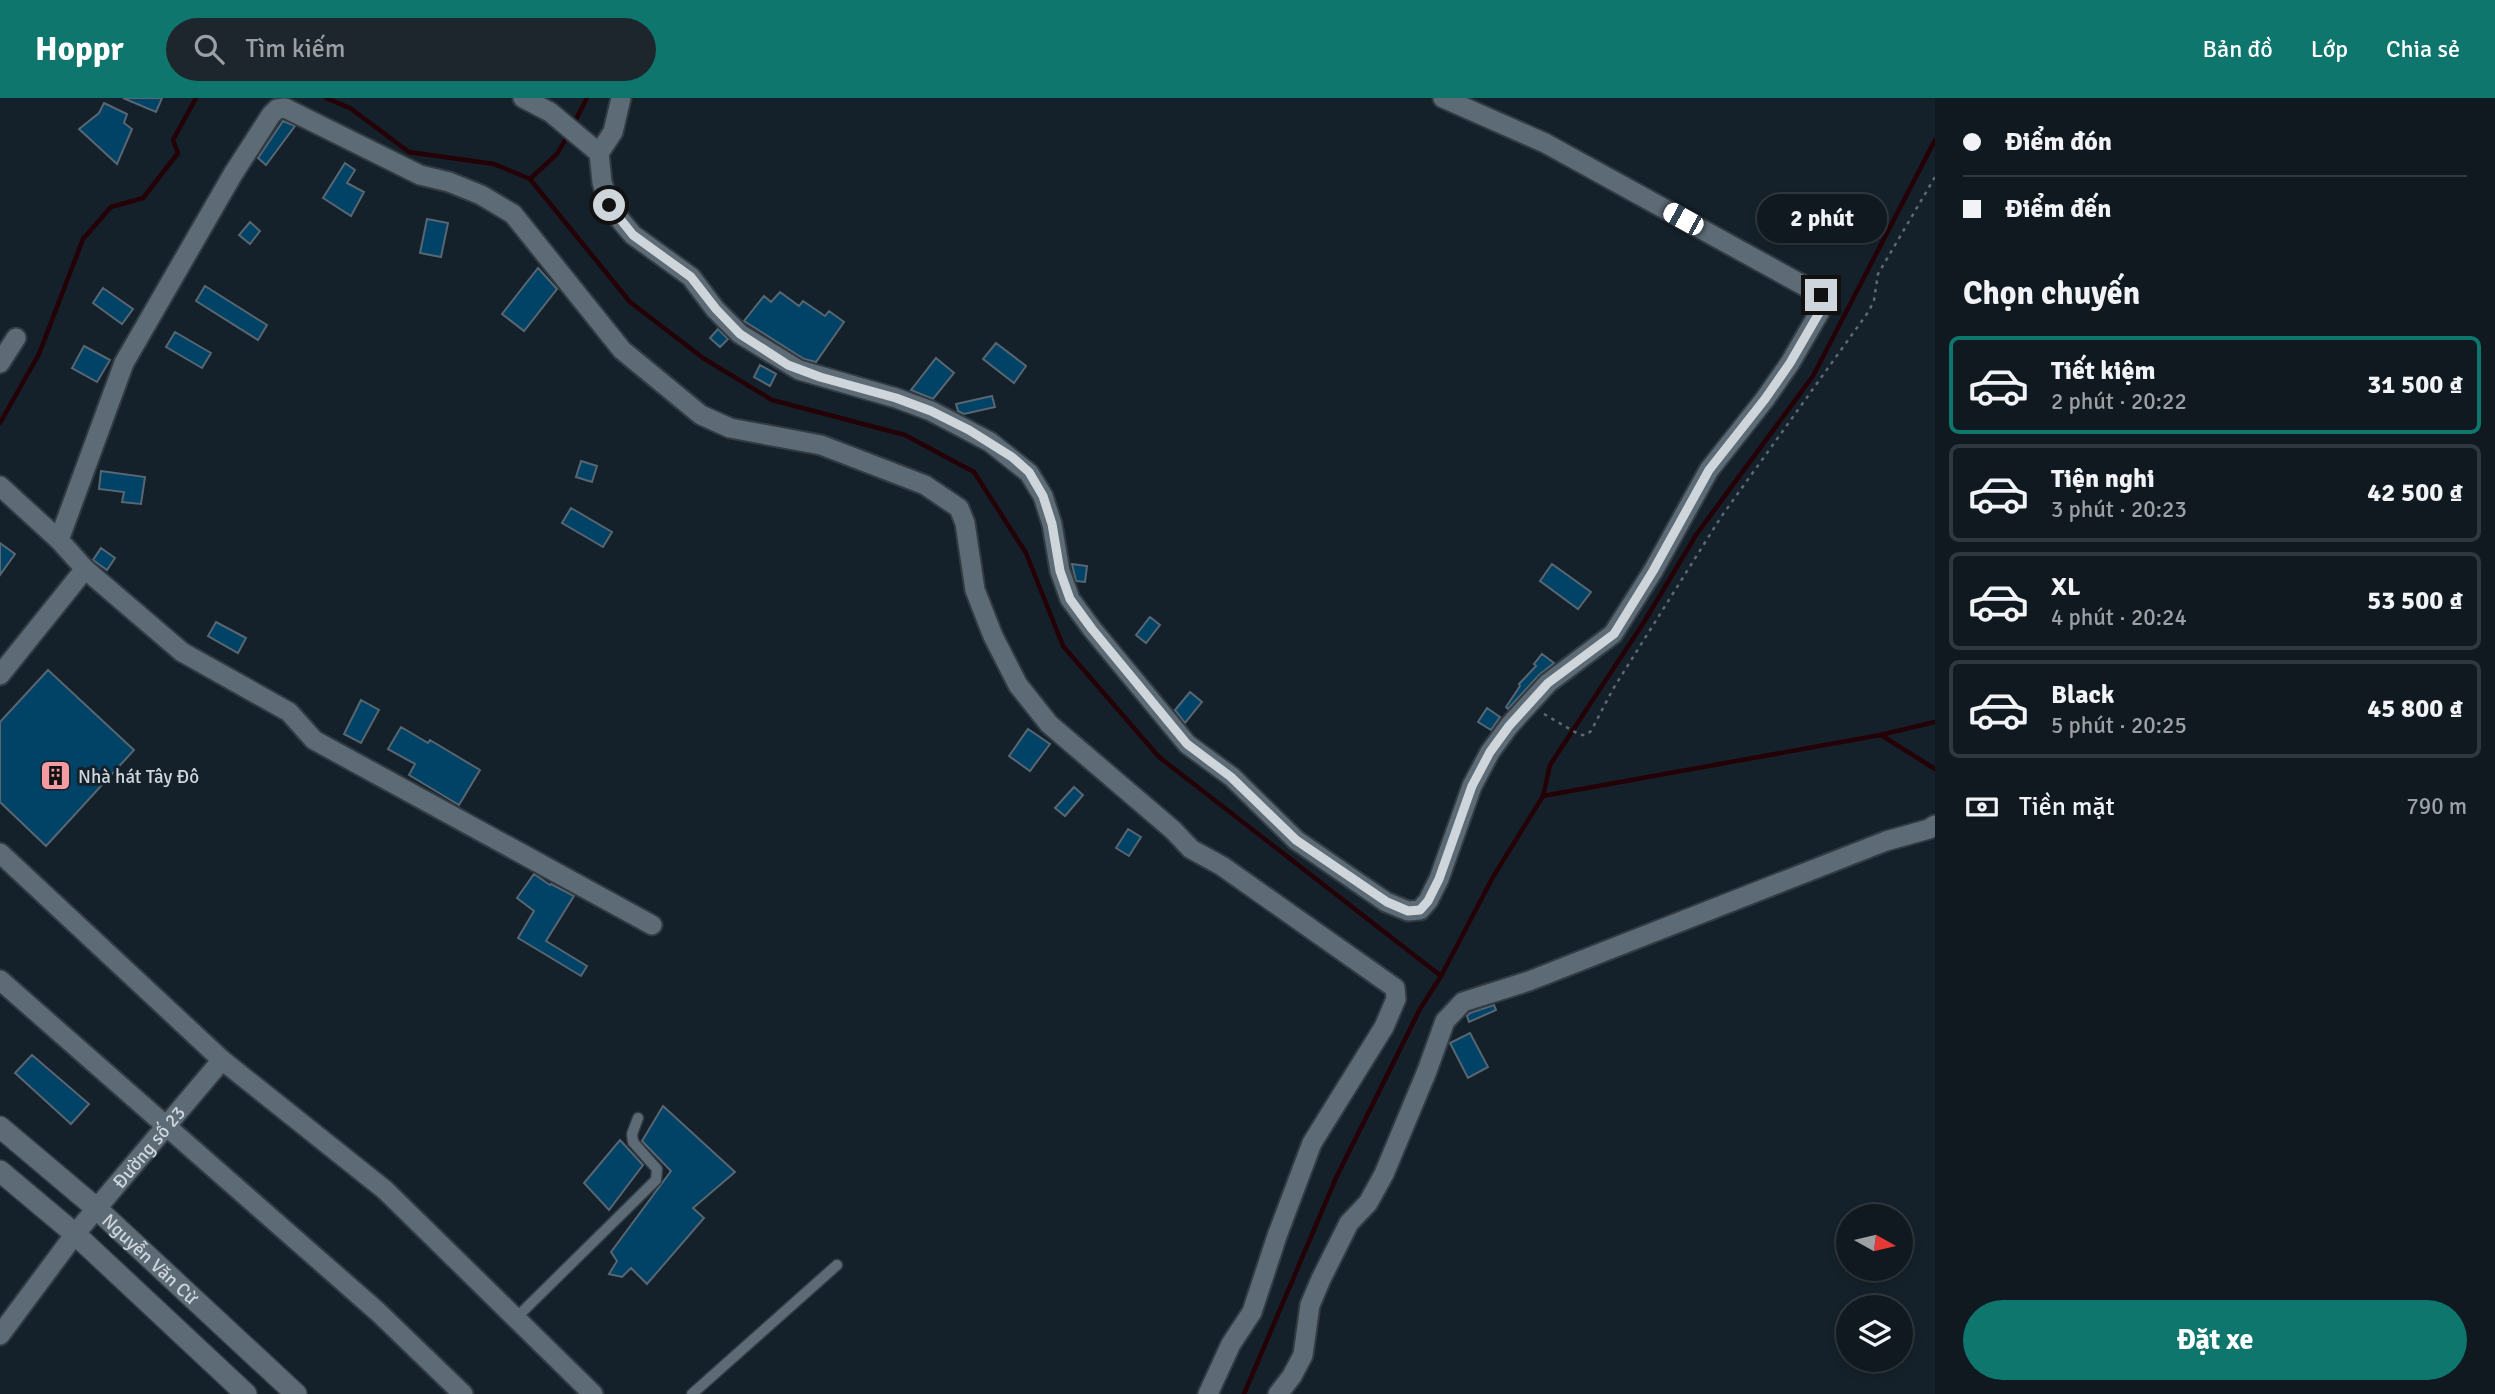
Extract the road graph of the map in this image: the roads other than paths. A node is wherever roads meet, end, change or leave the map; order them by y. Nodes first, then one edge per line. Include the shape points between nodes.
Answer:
1 (523, 98) edge
2 (621, 98) edge
3 (1443, 98) edge
4 (599, 153) junction
5 (16, 338) dead end
6 (0, 363) edge
7 (0, 486) edge
8 (59, 540) junction
9 (85, 569) junction
10 (0, 675) edge
11 (1935, 825) edge
12 (4, 863) edge
13 (652, 925) dead end
14 (0, 980) edge
15 (222, 1060) junction
16 (638, 1118) dead end
17 (165, 1125) junction
18 (0, 1127) edge
19 (0, 1171) edge
20 (96, 1208) junction
21 (75, 1234) junction
22 (837, 1265) dead end
23 (515, 1319) junction
24 (0, 1335) edge
25 (246, 1394) edge
26 (296, 1394) edge
27 (463, 1394) edge
28 (593, 1394) edge
29 (692, 1394) edge
30 (1208, 1394) edge
31 (1278, 1394) edge

1 - 4 street via 550,111
2 - 4 street via 613,132
3 - 4 street via 1545,143 1821,295 1819,313 1790,363 1709,470 1614,634 1548,683 1490,752 1472,786 1428,901 1420,910 1408,911 1387,902 1296,840 1231,777 1187,744 1159,712 1070,599 1043,496 1029,472 990,442 931,411 799,370 740,334 691,277 622,222 609,205
5 - 6 street
7 - 8 street
8 - 9 street
8 - 30 street via 124,363 233,174 277,109 295,112 387,160 481,195 513,214 622,350 701,415 730,428 821,445 925,485 959,508 975,590 993,636 1018,685 1049,724 1191,849 1395,988 1396,999 1384,1027 1312,1143 1252,1312
9 - 10 street
9 - 13 street via 183,652 289,712 314,740
11 - 31 street via 1455,1007 1384,1174 1368,1203 1349,1223 1321,1279 1311,1305 1303,1354
12 - 15 street
14 - 17 street
15 - 17 street, Đường số 23
15 - 23 street via 385,1189
16 - 23 lane via 631,1138 657,1169 656,1180
17 - 20 street, Đường số 23
17 - 27 street
18 - 20 main road, Nguyễn Văn Cừ
19 - 21 main road, Nguyễn Văn Cừ
20 - 21 street, Đường số 23
20 - 26 main road, Nguyễn Văn Cừ
21 - 24 street, Đường số 23
21 - 25 main road, Nguyễn Văn Cừ
22 - 29 lane
23 - 28 street

